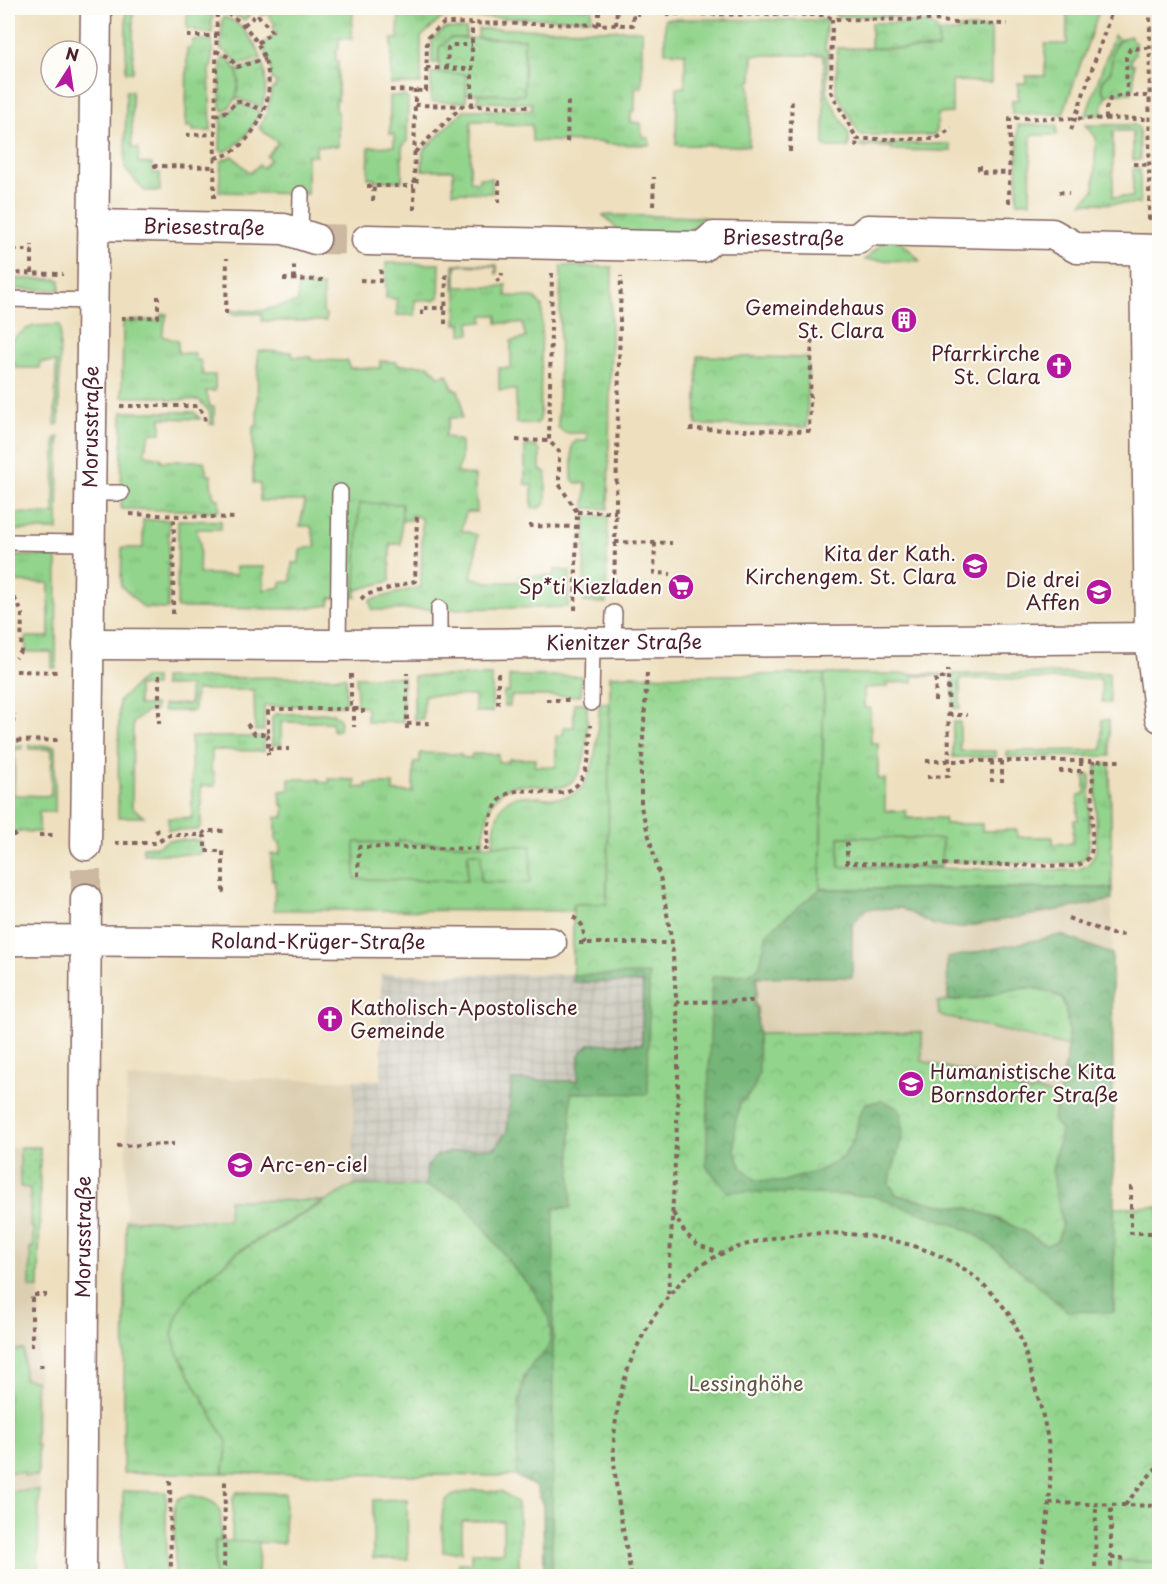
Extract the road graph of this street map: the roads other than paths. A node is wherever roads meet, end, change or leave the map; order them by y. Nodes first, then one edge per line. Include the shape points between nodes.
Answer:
1 (96, 8) edge
2 (301, 194) dead end
3 (93, 225) junction
4 (307, 237) joint
5 (367, 240) tunnel mouth
6 (1152, 250) edge
7 (8, 299) edge
8 (91, 301) junction
9 (340, 492) dead end
10 (90, 493) junction
11 (121, 494) dead end
12 (8, 542) edge
13 (89, 543) junction
14 (439, 608) dead end
15 (614, 613) road end
16 (1155, 638) edge
17 (88, 644) junction
18 (593, 644) junction
19 (439, 645) junction
20 (344, 658) junction
21 (591, 703) road end
22 (1160, 717) edge
23 (73, 840) tunnel mouth
24 (86, 899) tunnel mouth
25 (8, 940) edge
26 (86, 941) junction
27 (551, 943) road end
28 (81, 1576) edge

1 - 3 street, Morusstraße
2 - 4 lane
3 - 4 street, Briesestraße via 284,229
3 - 8 street, Morusstraße
5 - 6 street, Briesestraße via 702,248 714,237 856,239 868,230 1052,234 1077,248
6 - 16 street
7 - 8 lane
8 - 10 street, Morusstraße
9 - 20 lane
10 - 11 lane
10 - 13 street, Morusstraße
12 - 13 lane
13 - 17 street, Morusstraße
14 - 19 lane
15 - 18 lane
16 - 18 street, Kienitzer Straße
16 - 22 street
17 - 20 street, Kienitzer Straße
17 - 23 street, Morusstraße
18 - 19 street, Kienitzer Straße
18 - 21 lane
19 - 20 street, Kienitzer Straße
24 - 26 street, Morusstraße
25 - 26 street, Roland-Krüger-Straße
26 - 27 street, Roland-Krüger-Straße
26 - 28 street, Morusstraße

